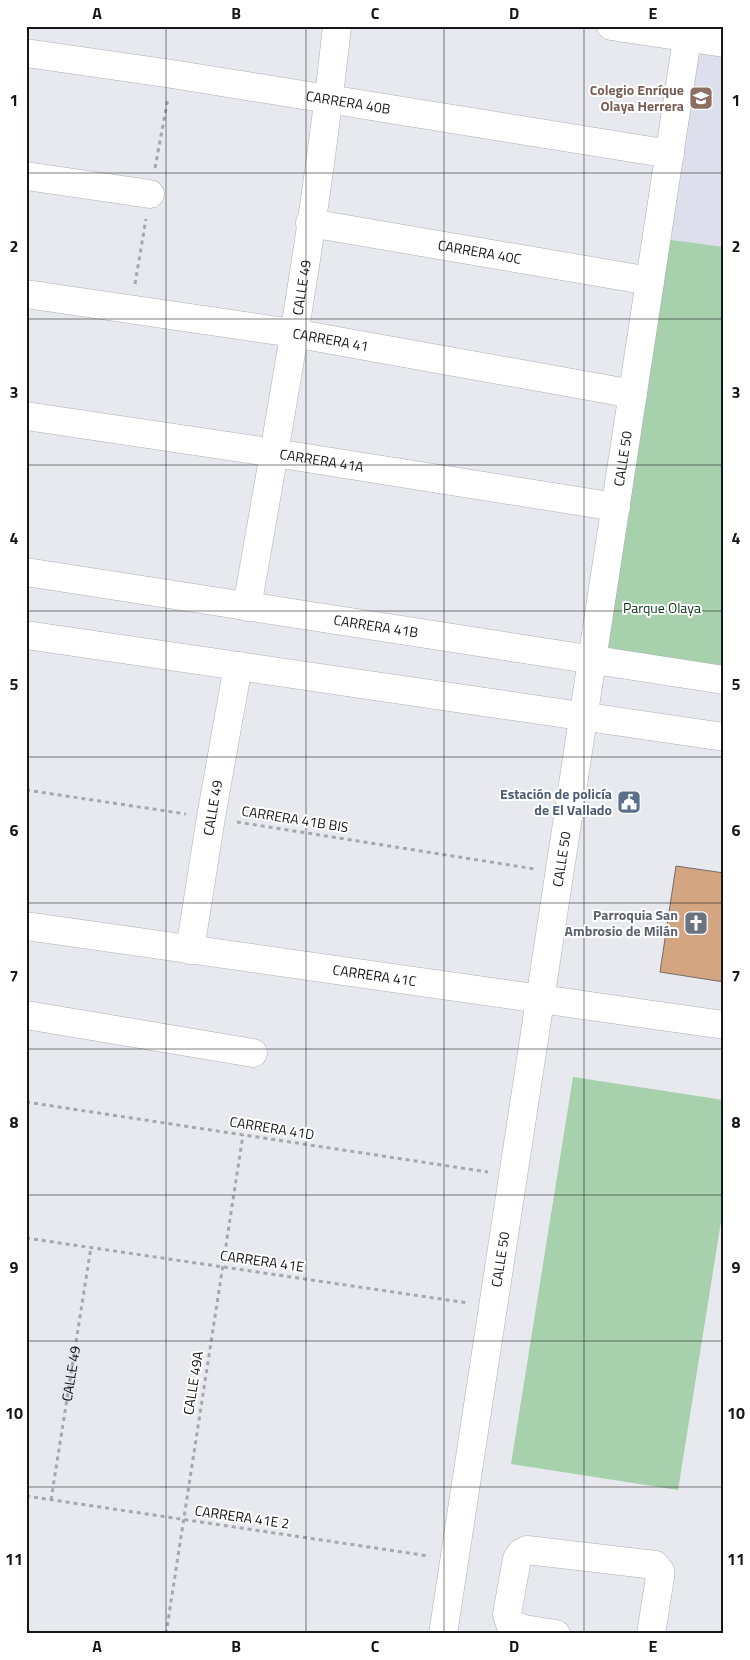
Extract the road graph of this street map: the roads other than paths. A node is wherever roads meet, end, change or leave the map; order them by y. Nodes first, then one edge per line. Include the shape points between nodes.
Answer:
1 (337, 26) edge
2 (611, 26) edge
3 (688, 32) edge
4 (724, 42) edge
5 (26, 53) edge
6 (329, 100) junction
7 (670, 154) junction
8 (26, 176) edge
9 (150, 194) dead end
10 (310, 223) junction
11 (650, 281) junction
12 (26, 294) edge
13 (293, 333) junction
14 (633, 394) junction
15 (26, 416) edge
16 (275, 453) junction
17 (616, 507) junction
18 (26, 572) edge
19 (247, 607) junction
20 (26, 635) edge
21 (592, 661) junction
22 (238, 666) junction
23 (724, 680) edge
24 (584, 717) junction
25 (724, 738) edge
26 (26, 926) edge
27 (190, 950) junction
28 (541, 1000) junction
29 (26, 1015) edge
30 (724, 1025) edge
31 (253, 1053) dead end
32 (443, 1634) edge
33 (556, 1634) edge
34 (651, 1634) edge

1 - 6 street, CALLE 49
2 - 3 street
3 - 4 street
3 - 7 street, CALLE 50
5 - 6 street, CARRERA 40B
6 - 7 street, CARRERA 40B
6 - 10 street, CALLE 49
7 - 11 street, CALLE 50
8 - 9 street
10 - 11 street, CARRERA 40C
10 - 13 street, CALLE 49
11 - 14 street, CALLE 50
12 - 13 street, CARRERA 41
13 - 14 street, CARRERA 41
13 - 16 street, CALLE 49
14 - 17 street, CALLE 50
15 - 16 street, CARRERA 41A
16 - 17 street, CARRERA 41A
16 - 19 street, CALLE 49
17 - 21 street, CALLE 50
18 - 19 street, CARRERA 41B
19 - 21 street, CARRERA 41B
20 - 22 street
21 - 23 street, CARRERA 41B
21 - 24 street, CALLE 50
22 - 24 street
22 - 27 street, CALLE 49
24 - 25 street
24 - 28 street, CALLE 50
26 - 27 street, CARRERA 41C
27 - 28 street, CARRERA 41C
28 - 30 street, CARRERA 41C
28 - 32 street, CALLE 50
29 - 31 street
33 - 34 street via 510,1624 507,1614 521,1552 527,1550 656,1564 660,1577

